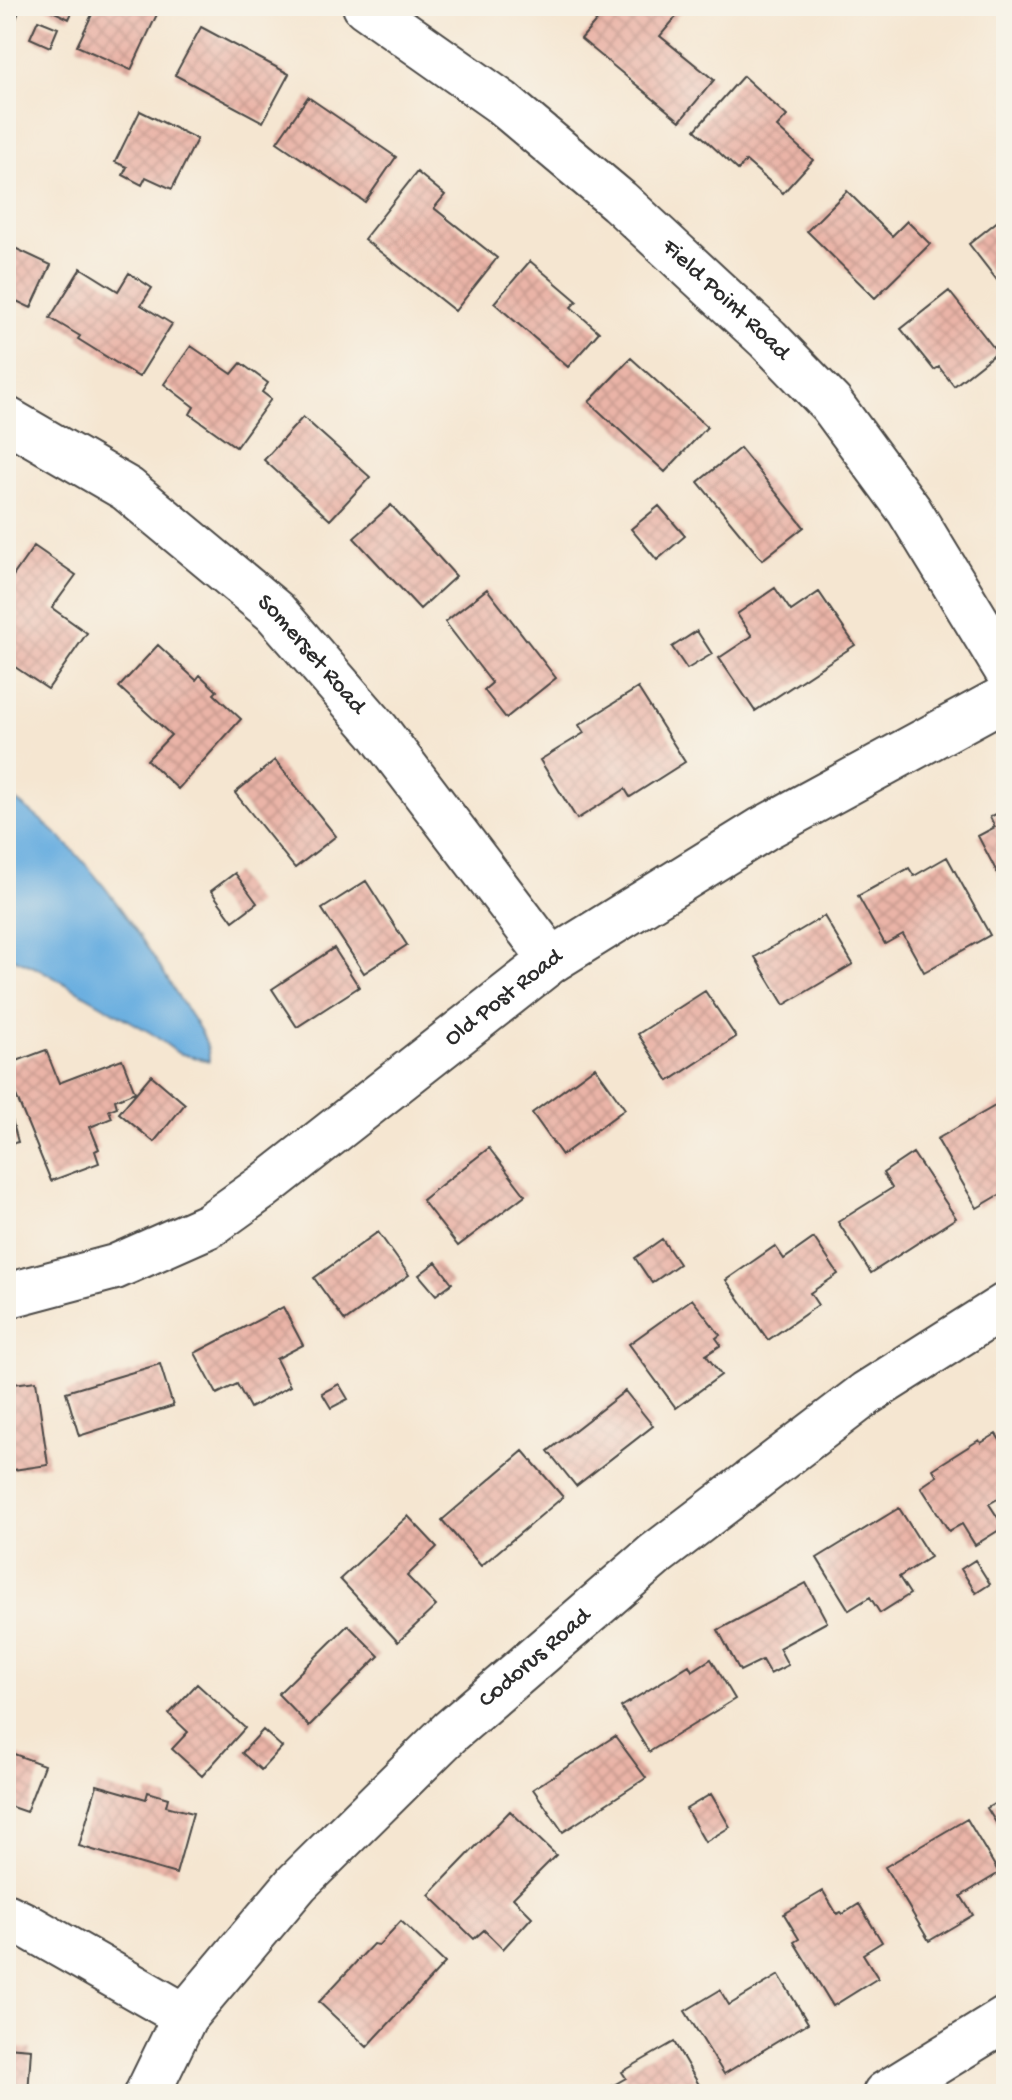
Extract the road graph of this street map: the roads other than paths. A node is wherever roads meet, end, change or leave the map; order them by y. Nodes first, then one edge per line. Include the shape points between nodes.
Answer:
1 (365, 6) edge
2 (6, 419) edge
3 (1006, 669) edge
4 (1006, 697) edge
5 (552, 960) junction
6 (6, 1296) edge
7 (1006, 1305) edge
8 (6, 1916) edge
9 (185, 2016) junction
10 (1006, 2019) edge
11 (147, 2094) edge
12 (885, 2094) edge

1 - 3 street, Field Point Road via 501,102 619,201 831,404 894,491
2 - 5 street, Somerset Road via 127,489 275,612 378,731
4 - 5 street, Old Post Road via 763,829
5 - 6 street, Old Post Road via 210,1225 115,1267
7 - 9 street, Codorus Road via 867,1393 656,1554 463,1720 297,1883
8 - 9 street
9 - 11 street, Codorus Road
10 - 12 street

